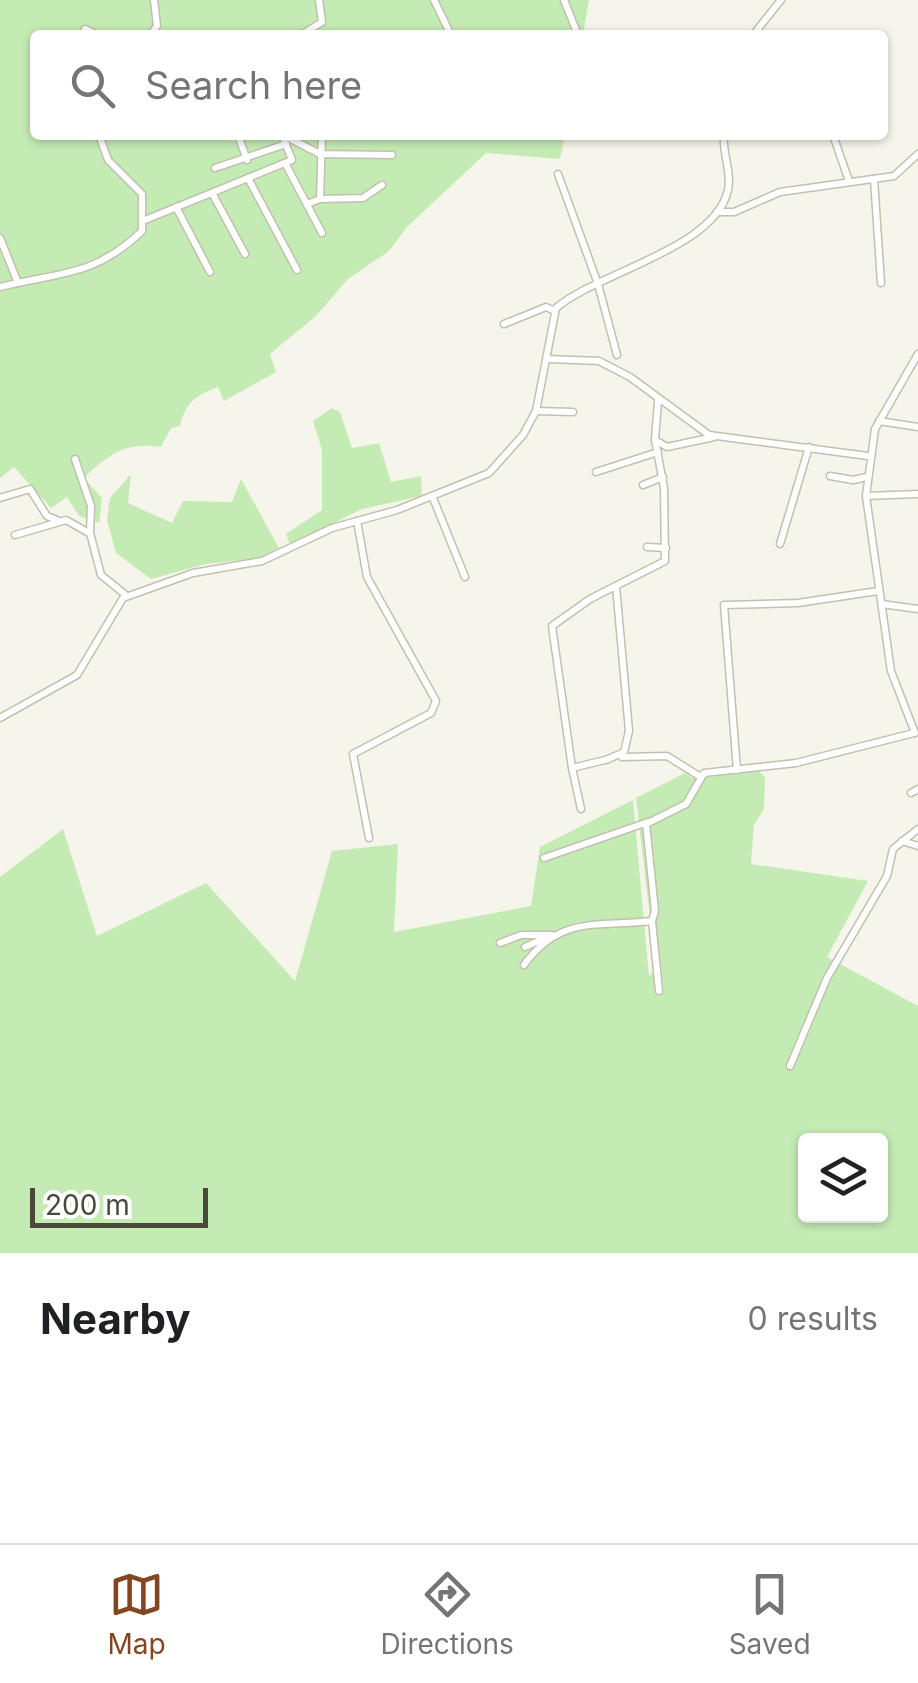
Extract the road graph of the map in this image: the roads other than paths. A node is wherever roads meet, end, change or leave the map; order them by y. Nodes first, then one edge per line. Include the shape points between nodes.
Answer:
1 (154, 0) edge
2 (318, 0) edge
3 (434, 0) edge
4 (564, 0) edge
5 (780, 0) edge
6 (153, 30) edge
7 (309, 30) edge
8 (449, 30) edge
9 (576, 30) edge
10 (757, 30) edge
11 (101, 140) edge
12 (240, 140) edge
13 (285, 140) edge
14 (293, 140) edge
15 (321, 140) edge
16 (724, 140) edge
17 (835, 140) edge
18 (286, 144) junction
19 (320, 154) junction
20 (918, 154) edge
21 (392, 155) dead end
22 (247, 160) junction
23 (286, 163) junction
24 (216, 168) dead end
25 (558, 174) dead end
26 (248, 178) junction
27 (874, 178) junction
28 (849, 180) junction
29 (382, 185) dead end
30 (212, 193) junction
31 (320, 199) junction
32 (307, 204) junction
33 (176, 207) junction
34 (717, 212) junction
35 (145, 220) junction
36 (322, 233) dead end
37 (0, 238) edge
38 (245, 254) dead end
39 (298, 270) dead end
40 (210, 272) dead end
41 (18, 283) junction
42 (598, 284) junction
43 (881, 284) dead end
44 (0, 287) edge
45 (555, 311) junction
46 (504, 324) dead end
47 (918, 354) edge
48 (617, 355) dead end
49 (548, 360) junction
50 (658, 401) junction
51 (536, 411) junction
52 (572, 412) dead end
53 (879, 421) junction
54 (918, 427) edge
55 (715, 437) junction
56 (654, 440) junction
57 (809, 448) junction
58 (658, 452) junction
59 (868, 456) junction
60 (75, 459) dead end
61 (596, 472) dead end
62 (830, 476) dead end
63 (664, 477) junction
64 (867, 478) junction
65 (643, 485) dead end
66 (918, 494) edge
67 (866, 496) junction
68 (1, 497) edge
69 (433, 498) junction
70 (58, 520) junction
71 (356, 521) junction
72 (90, 533) junction
73 (14, 535) dead end
74 (780, 544) dead end
75 (647, 548) dead end
76 (666, 548) junction
77 (464, 577) dead end
78 (616, 586) junction
79 (878, 592) junction
80 (128, 596) junction
81 (882, 604) junction
82 (918, 609) edge
83 (905, 700) junction
84 (918, 701) edge
85 (0, 718) edge
86 (916, 733) edge
87 (606, 760) junction
88 (572, 768) junction
89 (737, 770) junction
90 (700, 776) junction
91 (581, 809) dead end
92 (649, 822) junction
93 (918, 829) edge
94 (369, 838) dead end
95 (902, 840) junction
96 (918, 846) edge
97 (544, 858) dead end
98 (652, 921) junction
99 (552, 934) junction
100 (500, 943) dead end
101 (525, 947) dead end
102 (524, 966) dead end
103 (659, 991) dead end
104 (790, 1066) dead end

1 - 6 street
2 - 7 street via 322,22
3 - 8 street
4 - 9 street
5 - 10 street
11 - 35 street via 108,160 142,194
12 - 22 street
13 - 18 street
14 - 19 street
15 - 19 street
16 - 34 street via 729,186
17 - 28 street
18 - 22 street
18 - 23 street via 292,160
19 - 21 street
19 - 31 street
20 - 27 street via 902,173
22 - 24 street
23 - 26 street
23 - 32 street
25 - 42 street
26 - 30 street
26 - 39 street
27 - 28 street
27 - 43 street
28 - 34 street
29 - 31 street via 363,198
30 - 33 street
30 - 38 street
31 - 32 street
32 - 36 street
33 - 35 street
33 - 40 street
34 - 42 street via 692,234
35 - 41 street via 140,234 100,264
37 - 41 street
41 - 44 street
42 - 45 street
42 - 48 street
45 - 46 street via 546,308
45 - 49 street
47 - 53 street
49 - 50 street via 600,361
49 - 51 street
50 - 55 street
50 - 56 street
51 - 52 street
51 - 69 street via 489,473
53 - 54 street
53 - 59 street
55 - 56 street via 667,448
55 - 57 street
56 - 58 street
57 - 59 street
57 - 74 street
58 - 61 street
58 - 63 street
59 - 64 street
60 - 72 street via 91,506
62 - 64 street
63 - 65 street
63 - 76 street
64 - 67 street
66 - 67 street
67 - 79 street
68 - 70 street via 30,489 46,516
69 - 71 street
69 - 77 street
70 - 72 street
70 - 73 street
71 - 80 street via 262,561 193,573
71 - 94 street via 368,577 436,701 431,712 353,754
72 - 80 street via 102,575
75 - 76 street
76 - 78 street via 662,564
78 - 87 street via 628,732 624,752
78 - 88 street via 552,626
79 - 81 street
79 - 89 street via 724,605
80 - 85 street via 114,607 77,675
81 - 82 street
81 - 83 street via 891,670
83 - 84 street
83 - 86 street
86 - 89 street via 796,763
87 - 88 street
87 - 90 street via 657,754
88 - 91 street
89 - 90 street
90 - 92 street via 686,804
92 - 97 street
92 - 98 street
93 - 95 street
95 - 96 street
95 - 104 street via 826,978
98 - 99 street via 620,920
98 - 103 street
99 - 100 street
99 - 101 street
99 - 102 street

